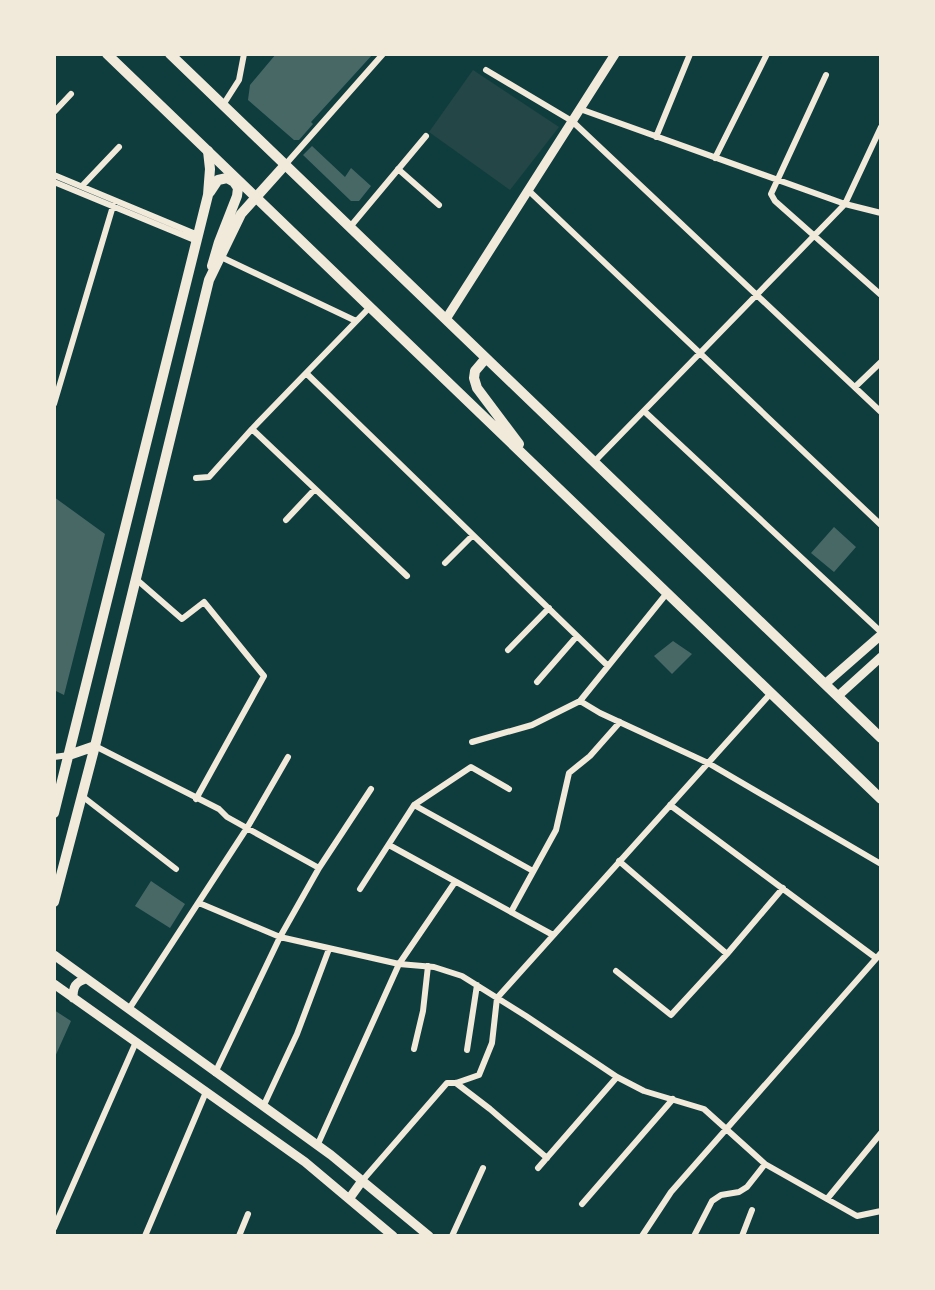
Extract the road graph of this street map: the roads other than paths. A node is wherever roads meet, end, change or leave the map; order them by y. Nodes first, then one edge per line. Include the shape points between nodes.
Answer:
1 (107, 54) edge
2 (170, 54) edge
3 (244, 54) edge
4 (383, 54) edge
5 (615, 54) edge
6 (690, 54) edge
7 (767, 54) edge
8 (486, 70) dead end
9 (826, 75) dead end
10 (71, 94) dead end
11 (223, 105) junction
12 (580, 109) junction
13 (54, 112) edge
14 (572, 121) junction
15 (881, 127) edge
16 (426, 136) dead end
17 (656, 137) junction
18 (119, 147) dead end
19 (208, 151) junction
20 (715, 158) junction
21 (285, 165) junction
22 (398, 169) junction
23 (54, 175) edge
24 (776, 180) junction
25 (54, 182) edge
26 (82, 186) junction
27 (528, 190) junction
28 (208, 195) junction
29 (256, 198) junction
30 (845, 204) junction
31 (439, 205) dead end
32 (113, 206) junction
33 (881, 213) edge
34 (350, 227) junction
35 (814, 236) junction
36 (197, 238) junction
37 (221, 257) junction
38 (209, 280) junction
39 (757, 295) junction
40 (881, 295) edge
41 (369, 307) junction
42 (446, 319) junction
43 (356, 321) junction
44 (699, 354) junction
45 (486, 358) junction
46 (881, 362) edge
47 (306, 373) junction
48 (855, 387) junction
49 (54, 404) edge
50 (644, 411) junction
51 (881, 412) edge
52 (252, 429) junction
53 (594, 462) junction
54 (539, 470) junction
55 (196, 478) dead end
56 (316, 489) junction
57 (286, 520) dead end
58 (881, 525) edge
59 (473, 535) junction
60 (445, 563) dead end
61 (407, 576) dead end
62 (135, 579) junction
63 (667, 593) junction
64 (549, 608) junction
65 (881, 634) edge
66 (577, 636) junction
67 (508, 650) dead end
68 (881, 657) edge
69 (608, 666) junction
70 (537, 681) dead end
71 (825, 684) junction
72 (771, 693) junction
73 (838, 696) junction
74 (580, 701) junction
75 (620, 722) junction
76 (881, 738) edge
77 (472, 742) dead end
78 (95, 746) junction
79 (69, 755) junction
80 (54, 757) edge
81 (288, 757) dead end
82 (708, 763) junction
83 (371, 789) dead end
84 (509, 789) dead end
85 (82, 796) junction
86 (196, 799) junction
87 (881, 799) edge
88 (414, 805) junction
89 (670, 805) junction
90 (54, 813) edge
91 (247, 828) junction
92 (389, 845) junction
93 (619, 861) junction
94 (881, 864) edge
95 (319, 868) junction
96 (176, 869) dead end
97 (533, 872) junction
98 (456, 882) junction
99 (783, 888) junction
100 (360, 889) dead end
101 (54, 902) edge
102 (199, 903) junction
103 (511, 912) junction
104 (553, 935) junction
105 (280, 937) junction
106 (328, 949) junction
107 (727, 954) junction
108 (54, 955) edge
109 (878, 955) edge
110 (399, 964) junction
111 (429, 966) junction
112 (616, 971) dead end
113 (86, 979) junction
114 (54, 984) edge
115 (477, 985) junction
116 (73, 998) junction
117 (497, 998) junction
118 (129, 1009) junction
119 (136, 1042) junction
120 (414, 1049) dead end
121 (467, 1050) dead end
122 (215, 1073) junction
123 (617, 1077) junction
124 (456, 1083) junction
125 (206, 1092) junction
126 (673, 1099) junction
127 (263, 1107) junction
128 (728, 1129) junction
129 (881, 1133) edge
130 (317, 1146) junction
131 (547, 1158) junction
132 (765, 1164) junction
133 (482, 1168) dead end
134 (538, 1168) dead end
135 (362, 1181) junction
136 (349, 1199) junction
137 (827, 1199) junction
138 (582, 1204) dead end
139 (752, 1210) dead end
140 (881, 1211) edge
141 (248, 1213) dead end
142 (54, 1228) edge
143 (145, 1236) edge
144 (239, 1236) edge
145 (393, 1236) edge
146 (429, 1236) edge
147 (452, 1236) edge
148 (642, 1236) edge
149 (694, 1236) edge
150 (742, 1236) edge

1 - 19 highway
2 - 11 highway
3 - 11 street via 239,80
4 - 21 street
5 - 12 main road
6 - 17 street
7 - 20 street
8 - 14 street
9 - 24 street
10 - 13 street
11 - 21 highway
12 - 14 main road
12 - 17 street
14 - 27 main road
14 - 39 street
15 - 30 street
16 - 22 street
17 - 20 street
18 - 26 street
19 - 28 main road
19 - 29 highway
20 - 24 street
21 - 29 main road
21 - 34 highway
22 - 31 street
22 - 34 street
23 - 26 street
24 - 30 street
24 - 35 street via 771,194 775,201
25 - 32 street
26 - 36 street
27 - 42 main road
27 - 44 street
28 - 36 main road
28 - 38 main road via 222,178 238,188
29 - 37 main road via 241,214
29 - 41 highway
30 - 33 street
30 - 35 street
32 - 36 street
32 - 49 street
34 - 42 highway
35 - 39 street
35 - 40 street
36 - 79 main road
37 - 38 main road
37 - 43 street
38 - 62 main road
39 - 44 street
39 - 48 street
41 - 43 street
41 - 54 highway
42 - 45 highway
43 - 47 street
44 - 50 street
44 - 58 street
45 - 53 highway
45 - 54 highway via 475,370 475,384
46 - 48 street
47 - 52 street
47 - 59 street
48 - 51 street
50 - 53 street
50 - 65 street
52 - 55 street via 209,477
52 - 56 street
53 - 71 highway
54 - 63 highway
56 - 57 street
56 - 61 street
59 - 60 street
59 - 64 street
62 - 78 main road
62 - 86 street via 182,619 204,602 264,676
63 - 69 street
63 - 72 highway
64 - 66 street
64 - 67 street
65 - 71 main road
66 - 69 street
66 - 70 street
68 - 73 main road
69 - 74 street
71 - 73 highway
72 - 82 street
72 - 87 highway
73 - 76 highway
74 - 75 street
74 - 77 street via 532,725
75 - 82 street
75 - 97 street via 569,773 556,830
78 - 79 main road
78 - 85 main road
78 - 86 street
79 - 80 street
79 - 90 main road
81 - 91 street
82 - 89 street
82 - 94 street
83 - 95 street
84 - 88 street via 471,767
85 - 96 street
85 - 101 main road
86 - 91 street
88 - 92 street
88 - 97 street
89 - 93 street
89 - 99 street
91 - 95 street
91 - 102 street
92 - 98 street
92 - 100 street
93 - 104 street
93 - 107 street
95 - 105 street
97 - 103 street
98 - 103 street
98 - 110 street
99 - 107 street
99 - 109 street
102 - 105 street
102 - 118 street
103 - 104 street
104 - 117 street
105 - 106 street
105 - 122 street
106 - 110 street
106 - 127 street via 297,1034
107 - 112 street via 671,1015
108 - 113 main road
109 - 128 street
110 - 111 street
110 - 130 street
111 - 115 street
111 - 120 street
113 - 116 main road via 77,982
113 - 118 main road
114 - 116 main road
115 - 117 street
115 - 121 street
116 - 119 main road
117 - 123 street
117 - 124 street via 492,1043 480,1075
118 - 122 main road
119 - 125 main road
119 - 142 street
122 - 127 main road
123 - 126 street
123 - 131 street
124 - 131 street
124 - 135 street via 441,1088
125 - 136 main road
125 - 143 street
126 - 128 street via 704,1109
126 - 138 street
127 - 130 main road
128 - 132 street
128 - 148 street via 671,1192
129 - 137 street
130 - 135 main road
131 - 134 street
132 - 137 street
132 - 149 street via 747,1187 712,1201
133 - 147 street
135 - 136 main road
135 - 146 main road
136 - 145 main road
137 - 140 street via 857,1216
139 - 150 street
141 - 144 street

